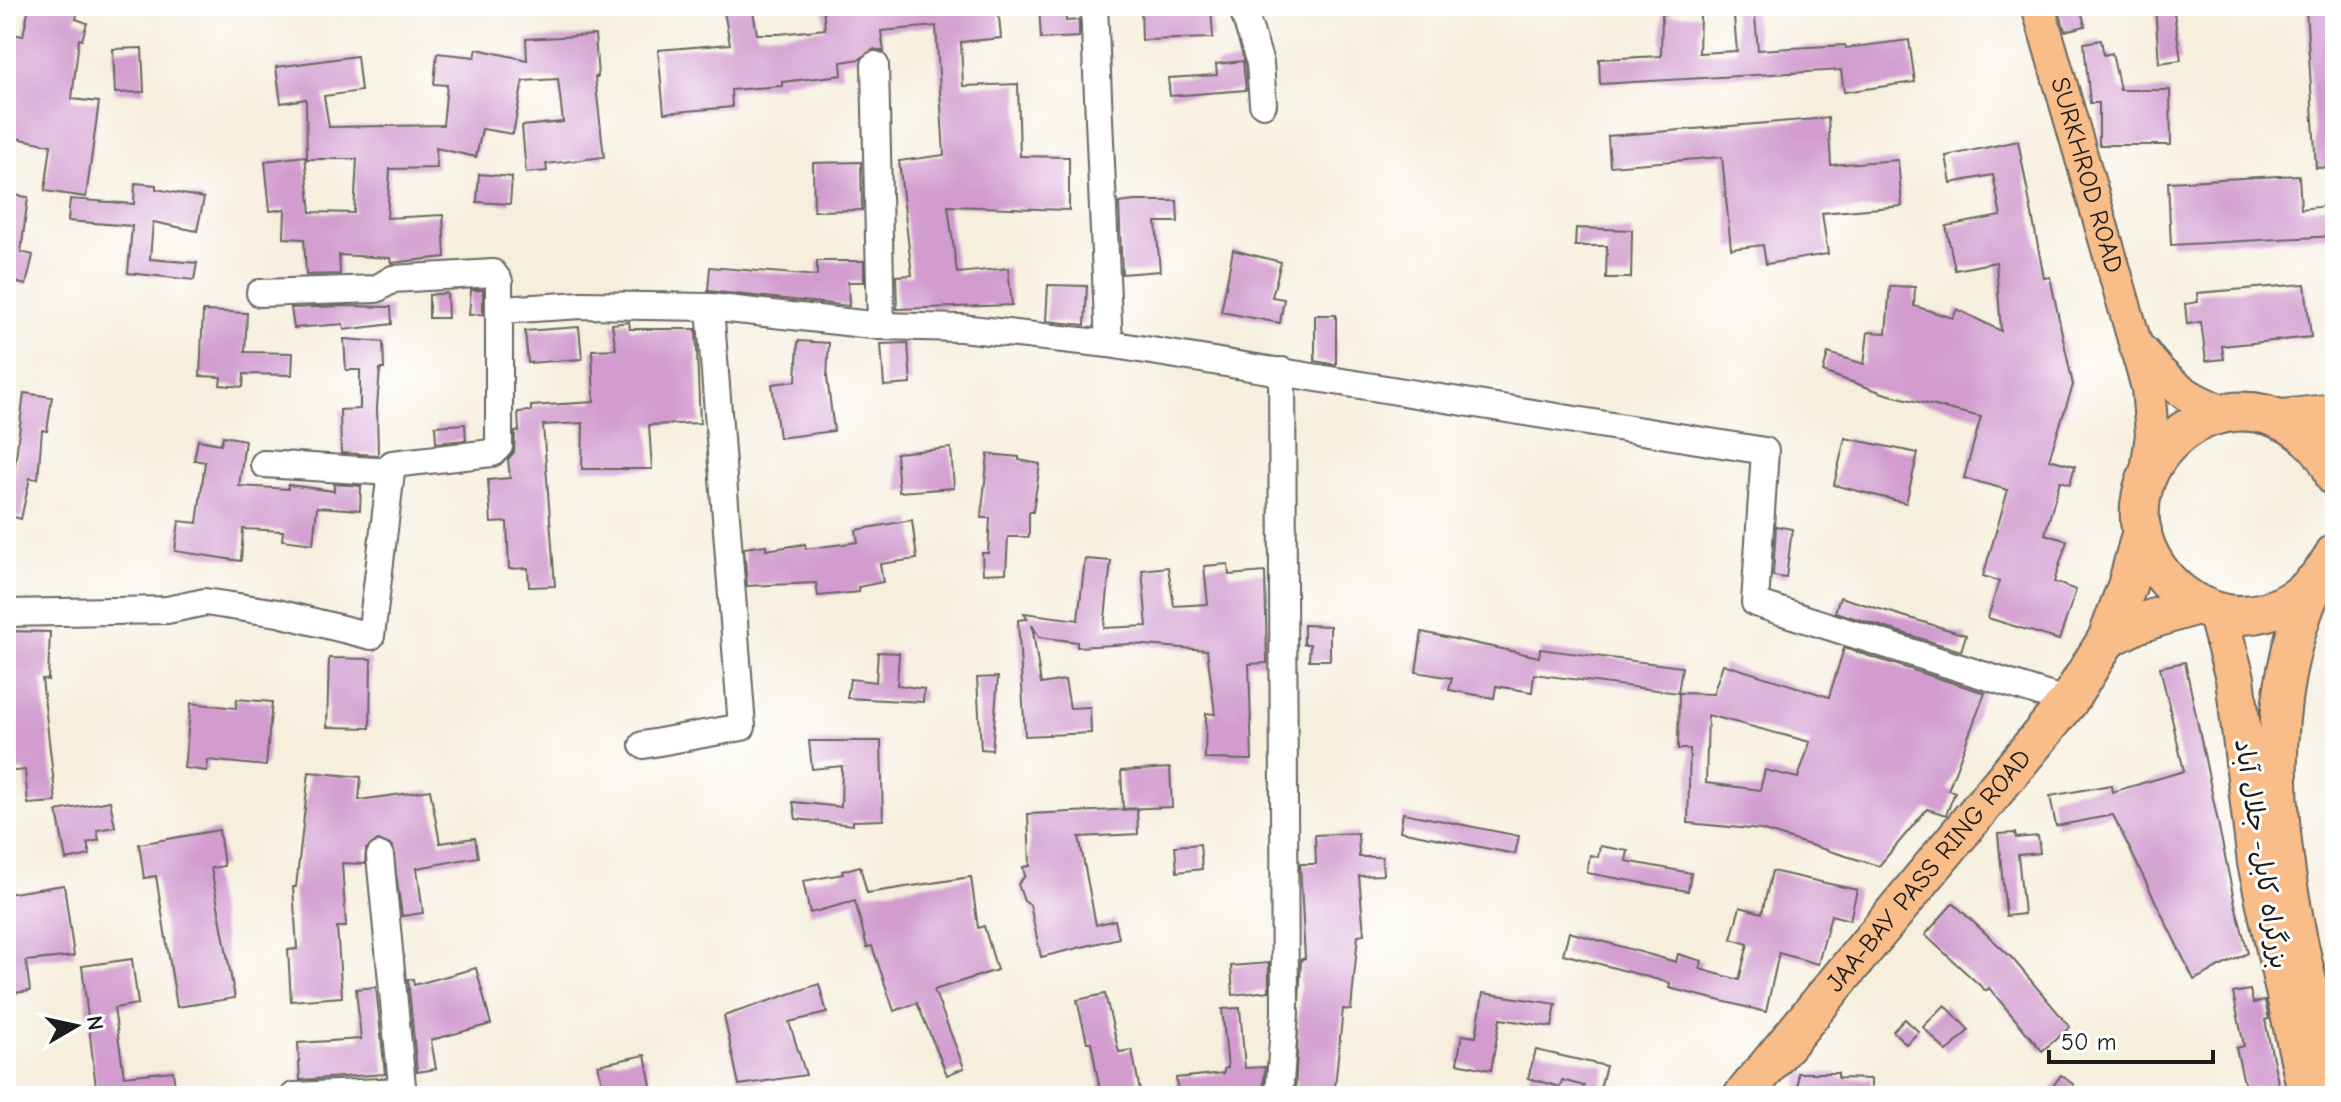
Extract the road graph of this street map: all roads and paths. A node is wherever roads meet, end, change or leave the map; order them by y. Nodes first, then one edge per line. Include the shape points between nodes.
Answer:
1 (1094, 6) edge
2 (1242, 6) edge
3 (2038, 6) edge
4 (875, 65) dead end
5 (1263, 104) dead end
6 (260, 293) dead end
7 (710, 307) junction
8 (501, 310) junction
9 (881, 326) junction
10 (2136, 343) junction
11 (1109, 344) junction
12 (1282, 371) junction
13 (2224, 412) junction
14 (2335, 413) edge
15 (2282, 419) junction
16 (264, 464) dead end
17 (391, 472) junction
18 (2335, 477) edge
19 (2145, 480) junction
20 (2142, 531) junction
21 (2328, 562) edge
22 (2207, 608) junction
23 (6, 613) edge
24 (2107, 639) junction
25 (2068, 702) junction
26 (643, 745) dead end
27 (380, 856) dead end
28 (2311, 1054) junction
29 (2335, 1093) edge
30 (402, 1094) edge
31 (294, 1096) edge
32 (1279, 1096) edge
33 (1743, 1096) edge
34 (2308, 1096) edge

1 - 11 street
2 - 5 street via 1260,63
3 - 10 main road, SURKHROD ROAD
4 - 9 street
6 - 8 street via 376,289 393,279 493,273 499,281
7 - 8 street
7 - 9 street
7 - 26 street via 742,727
8 - 17 street via 497,451 398,462
9 - 11 street via 961,328
10 - 13 main road, SURKHROD ROAD via 2159,375 2190,399
10 - 19 main road, SURKHROD ROAD via 2148,388 2152,434
11 - 12 street
12 - 25 street via 1765,451 1755,603
12 - 32 street via 1285,997
13 - 15 highway via 2253,411
13 - 19 highway via 2175,435
14 - 15 highway
15 - 18 highway via 2311,438
16 - 17 street
17 - 23 street via 373,631 367,637 278,613 205,602 167,610
19 - 20 highway
20 - 22 highway via 2152,561 2171,586
20 - 24 highway, JAA-BAY PASS RING ROAD
21 - 22 highway, بزرگراه کابل- جلال آباد via 2288,604 2263,612
21 - 28 highway, بزرگراه کابل- جلال آباد via 2294,628 2284,669 2276,780
22 - 24 highway via 2136,624
22 - 28 highway, بزرگراه کابل- جلال آباد via 2235,678 2257,863
24 - 25 highway, JAA-BAY PASS RING ROAD
25 - 33 highway, JAA-BAY PASS RING ROAD
27 - 30 street
28 - 29 highway, بزرگراه کابل- جلال آباد
28 - 34 highway, بزرگراه کابل- جلال آباد
30 - 31 street

